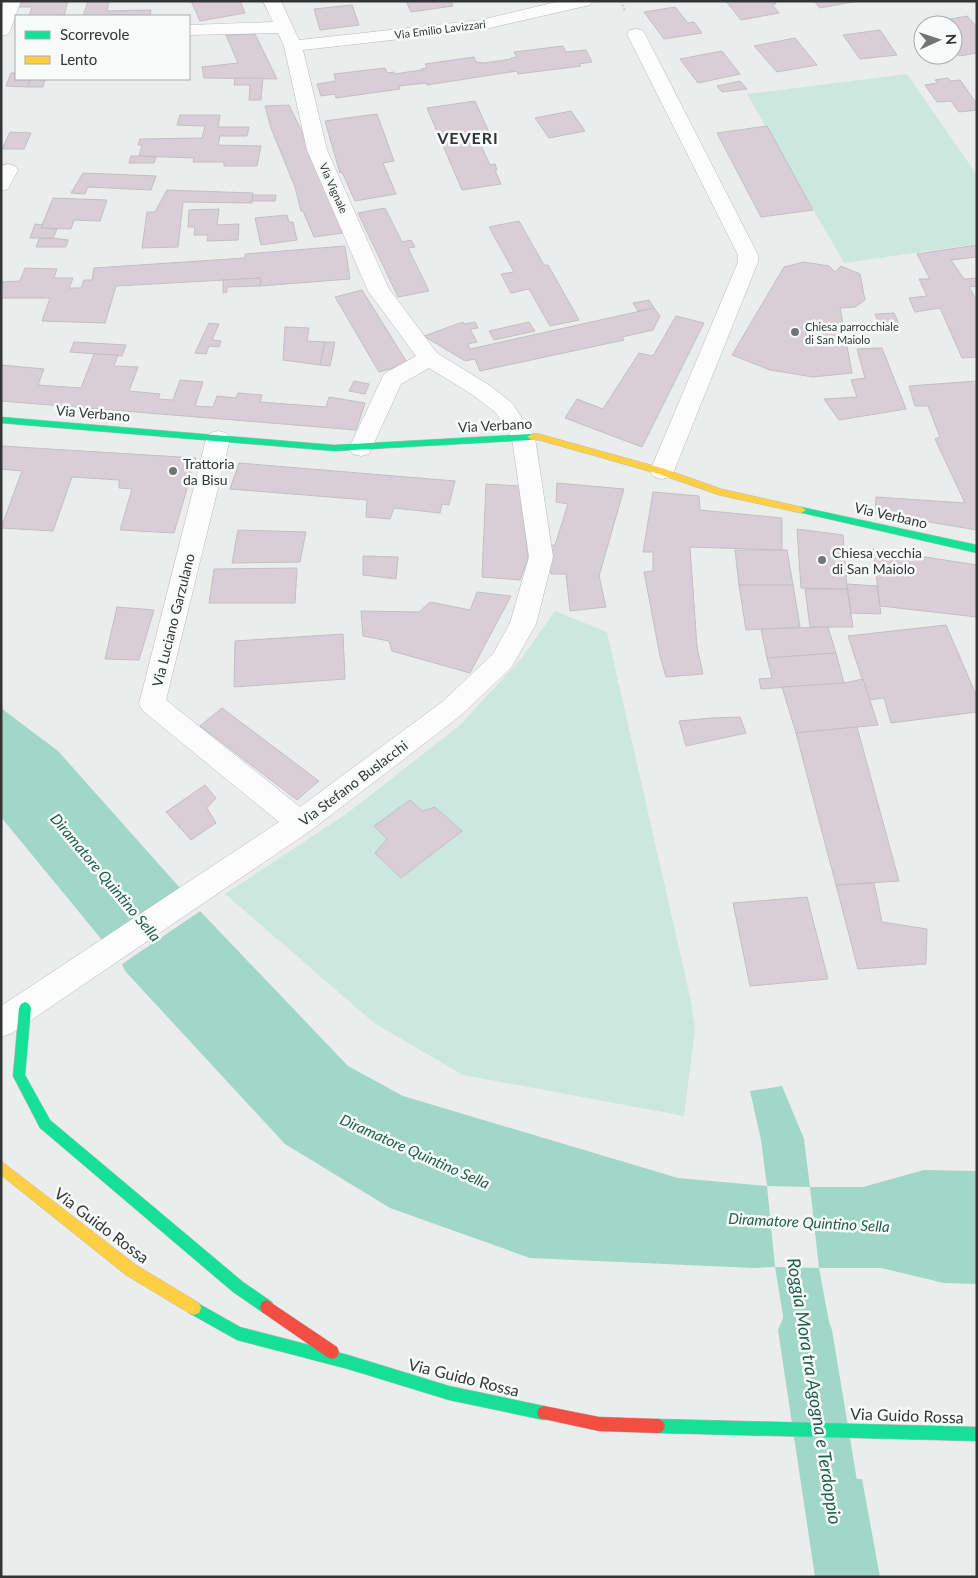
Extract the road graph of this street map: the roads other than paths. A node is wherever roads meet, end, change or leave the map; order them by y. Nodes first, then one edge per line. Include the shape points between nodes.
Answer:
1 (12, 1) edge
2 (272, 1) edge
3 (584, 1) edge
4 (285, 28) junction
5 (190, 30) edge
6 (1, 31) edge
7 (636, 34) dead end
8 (293, 46) junction
9 (429, 358) junction
10 (1, 420) edge
11 (523, 438) junction
12 (218, 439) junction
13 (361, 448) junction
14 (662, 471) junction
15 (977, 549) edge
16 (300, 823) junction
17 (13, 1016) edge
18 (1, 1167) edge
19 (348, 1362) junction
20 (977, 1434) edge

1 - 6 street
2 - 4 street, Via Vignale
3 - 8 street, Via Emilio Lavizzari via 480,25
4 - 5 street
4 - 8 street, Via Vignale
7 - 14 street via 748,256
8 - 9 street, Via Vignale via 317,150 371,274 379,291
9 - 11 street via 504,408
9 - 13 street via 392,379
10 - 12 main road, Via Verbano
11 - 13 main road, Via Verbano
11 - 14 main road, Via Verbano via 554,440
11 - 16 street, Via Stefano Buslacchi via 541,557 523,624 502,661 451,709
12 - 13 main road, Via Verbano
12 - 16 street, Via Luciano Garzulano via 152,704
14 - 15 main road, Via Verbano via 719,492
16 - 17 street, Via Stefano Buslacchi
17 - 19 main road via 19,1076 45,1124 238,1287
18 - 19 main road, Via Guido Rossa via 132,1270 237,1333
19 - 20 main road, Via Guido Rossa via 449,1393 599,1424

